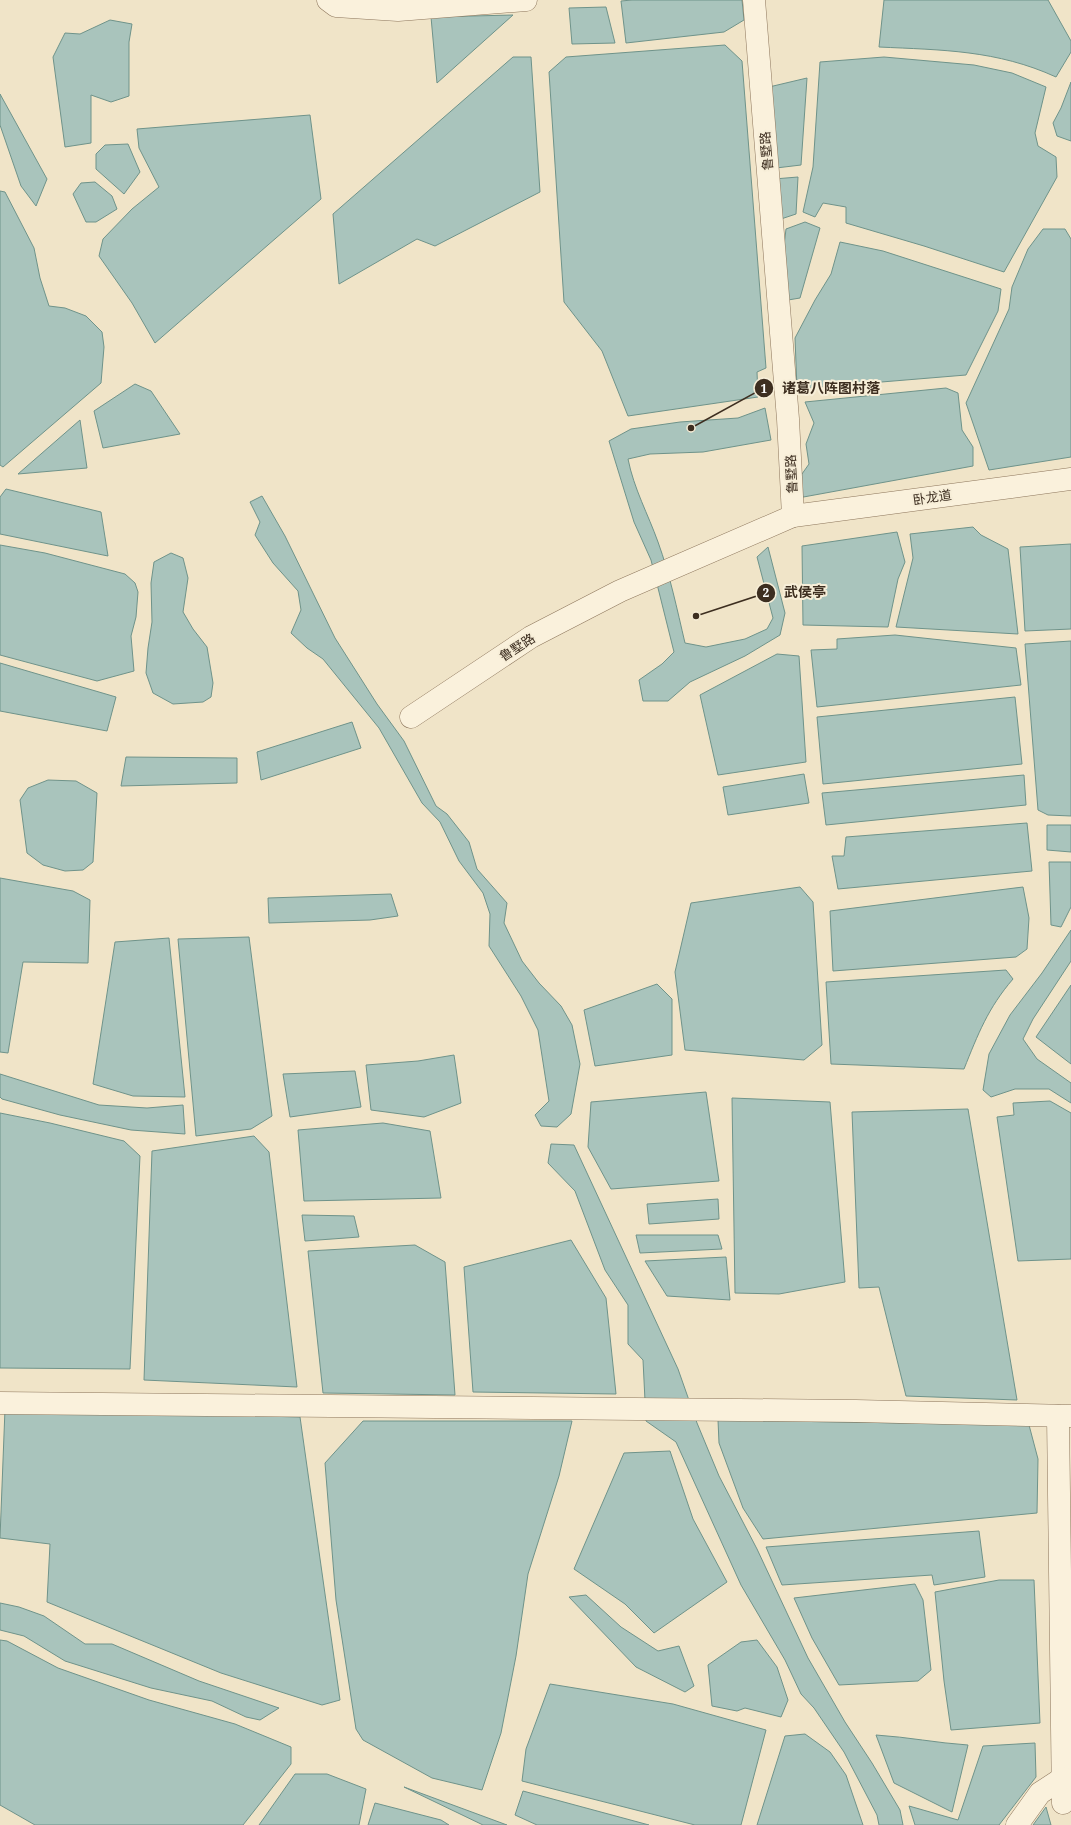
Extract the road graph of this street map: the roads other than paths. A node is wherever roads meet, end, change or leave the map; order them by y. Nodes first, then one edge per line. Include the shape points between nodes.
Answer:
1 (328, 0) edge
2 (526, 0) edge
3 (754, 0) edge
4 (1071, 479) edge
5 (793, 516) junction
6 (411, 717) dead end
7 (0, 1403) edge
8 (1065, 1416) edge
9 (1063, 1778) junction
10 (1063, 1803) dead end
11 (1018, 1825) edge

1 - 2 street via 336,6 398,10
3 - 5 street, 鲁墅路 via 788,419
4 - 5 street, 卧龙道
5 - 6 street, 鲁墅路 via 620,591 531,637
7 - 8 street via 832,1411
8 - 9 street
9 - 10 street
9 - 11 street via 1040,1793

